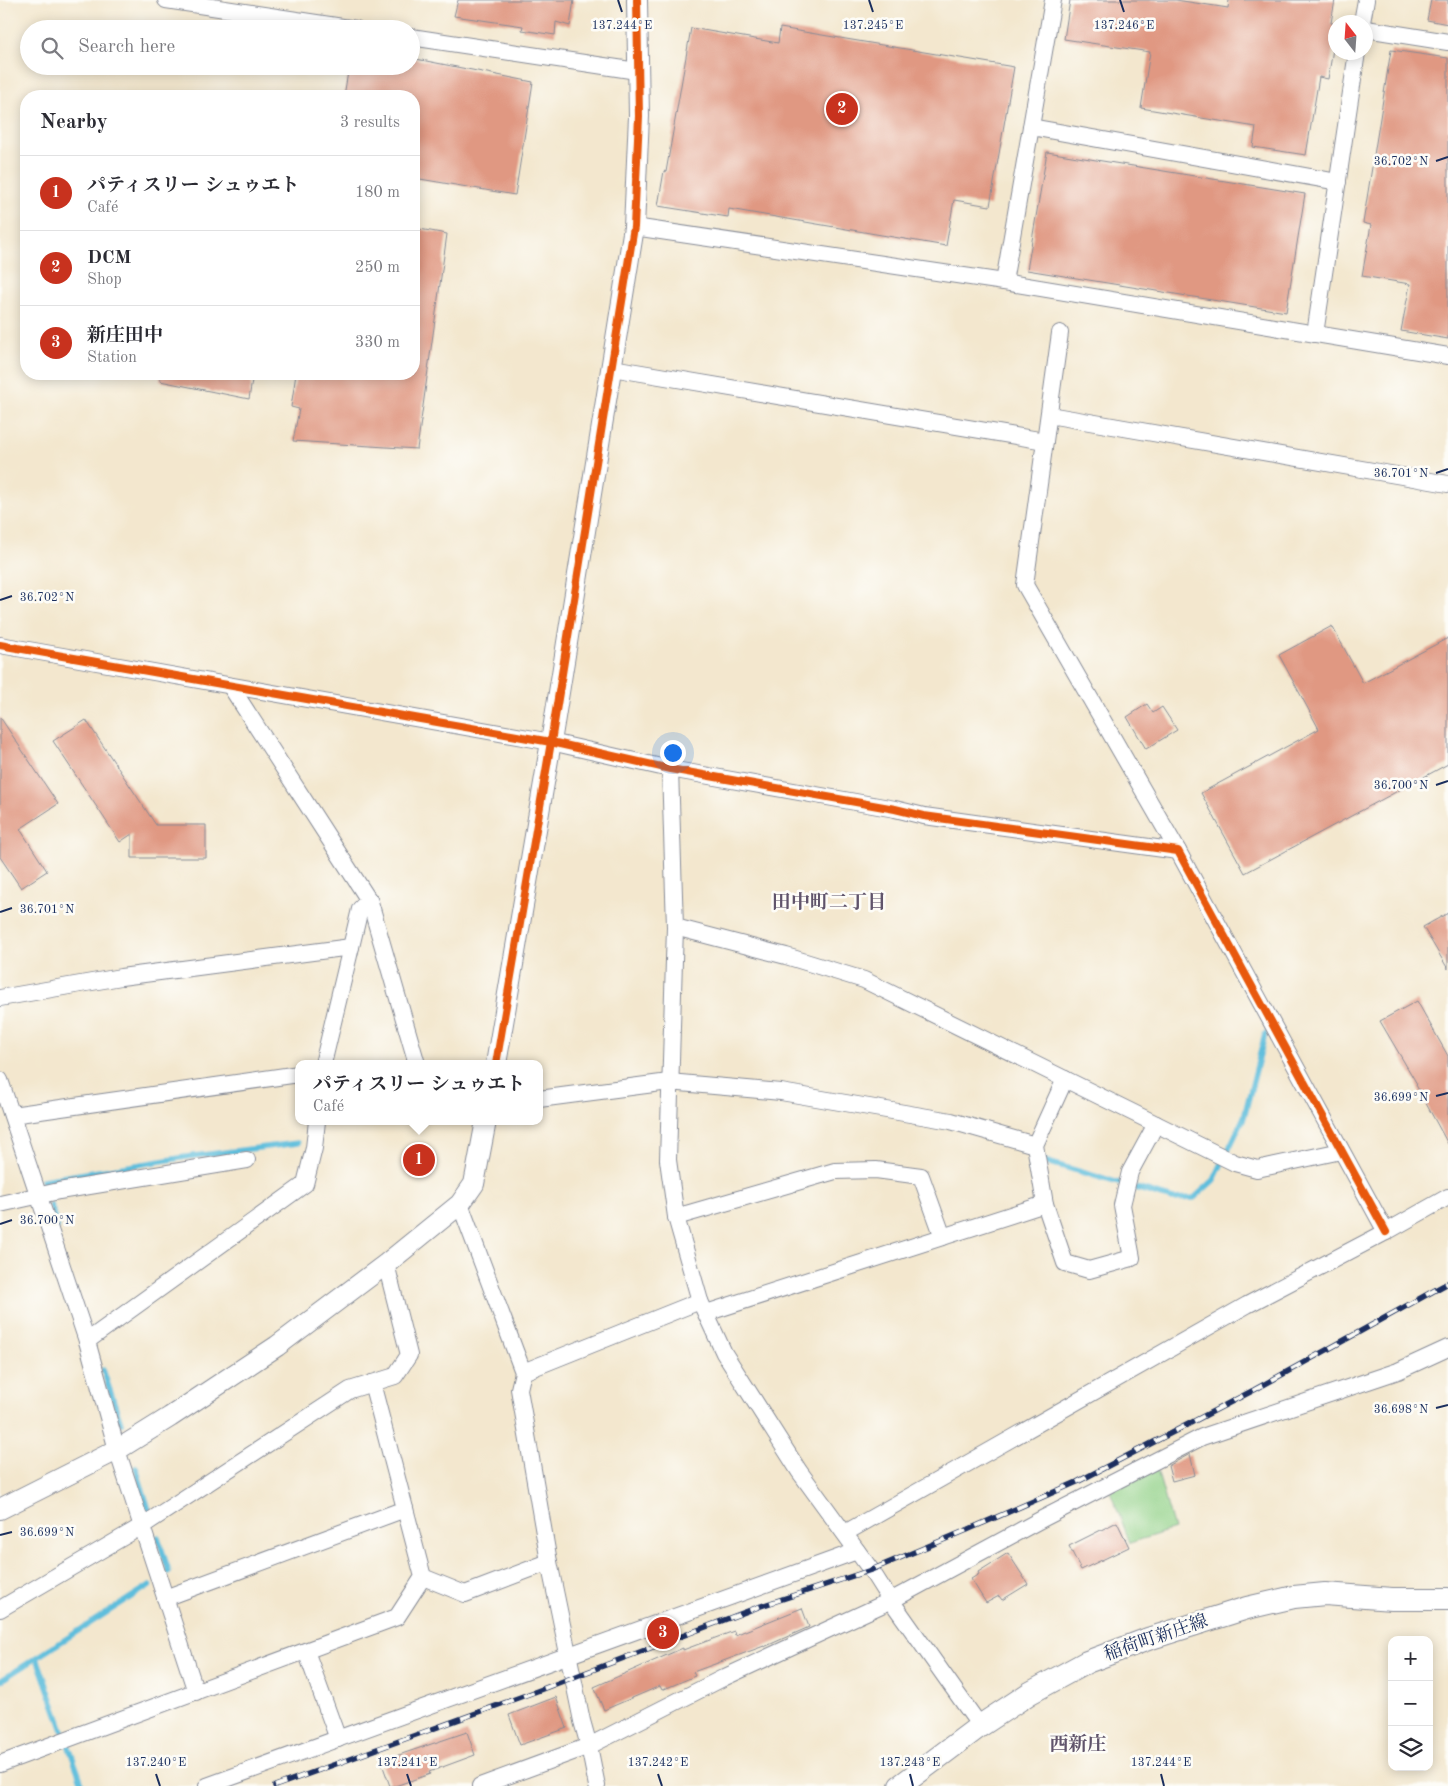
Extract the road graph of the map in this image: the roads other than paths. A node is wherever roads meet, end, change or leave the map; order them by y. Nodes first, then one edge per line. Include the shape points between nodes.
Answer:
1 (166, 0) edge
2 (636, 0) edge
3 (1053, 0) edge
4 (1366, 0) edge
5 (1363, 15) edge
6 (297, 20) edge
7 (1373, 30) edge
8 (420, 38) edge
9 (1448, 42) edge
10 (1356, 60) edge
11 (637, 71) junction
12 (1031, 127) junction
13 (1338, 182) junction
14 (634, 227) junction
15 (1004, 282) junction
16 (1060, 333) dead end
17 (1315, 334) junction
18 (1448, 356) edge
19 (612, 368) junction
20 (1049, 415) junction
21 (1045, 441) junction
22 (1448, 484) edge
23 (0, 645) edge
24 (231, 687) junction
25 (551, 742) junction
26 (670, 769) junction
27 (1178, 851) junction
28 (369, 900) junction
29 (675, 927) junction
30 (351, 947) junction
31 (0, 998) edge
32 (324, 1060) edge
33 (416, 1060) edge
34 (497, 1060) edge
35 (295, 1075) edge
36 (1065, 1079) junction
37 (0, 1080) edge
38 (669, 1082) junction
39 (543, 1098) edge
40 (12, 1115) junction
41 (1156, 1124) junction
42 (317, 1125) edge
43 (485, 1125) edge
44 (1035, 1145) junction
45 (1341, 1151) junction
46 (248, 1160) dead end
47 (38, 1196) junction
48 (1448, 1197) edge
49 (0, 1204) edge
50 (460, 1204) junction
51 (1045, 1204) junction
52 (676, 1218) junction
53 (1386, 1232) junction
54 (943, 1237) junction
55 (386, 1264) junction
56 (703, 1307) junction
57 (86, 1341) junction
58 (1448, 1348) edge
59 (523, 1372) junction
60 (372, 1383) junction
61 (117, 1450) junction
62 (0, 1508) edge
63 (405, 1508) junction
64 (142, 1526) junction
65 (845, 1533) junction
66 (857, 1551) junction
67 (549, 1562) junction
68 (424, 1577) junction
69 (165, 1598) junction
70 (1448, 1599) edge
71 (892, 1600) junction
72 (0, 1609) edge
73 (306, 1651) junction
74 (569, 1655) junction
75 (196, 1692) junction
76 (980, 1726) junction
77 (338, 1739) junction
78 (589, 1746) junction
79 (0, 1764) edge
80 (208, 1786) edge
81 (480, 1786) edge
82 (597, 1786) edge
83 (900, 1786) edge

1 - 6 street
2 - 11 street
3 - 12 street
4 - 5 street
7 - 9 street
8 - 11 street
10 - 13 street
11 - 14 street
12 - 13 street
12 - 15 street
13 - 17 street
14 - 15 street
14 - 19 street
15 - 17 street
16 - 20 street
17 - 18 street
19 - 21 street
19 - 25 street
20 - 21 street
20 - 22 street
21 - 27 street via 1025,585
23 - 24 street
24 - 25 street
24 - 28 street
25 - 26 street
25 - 34 street
26 - 27 street via 924,816
26 - 29 street
27 - 45 street
28 - 30 street via 360,909
28 - 33 street
29 - 36 street via 864,980
29 - 38 street
30 - 31 street via 121,977
30 - 32 street
35 - 40 street
36 - 41 street
36 - 44 street
37 - 40 street
38 - 39 street
38 - 44 street via 781,1092 951,1121
38 - 52 street via 668,1160
40 - 47 street
41 - 45 street via 1235,1163 1257,1169
41 - 51 street via 1130,1172 1122,1204 1132,1258 1089,1270 1065,1263
42 - 57 street via 305,1184
43 - 50 street via 474,1184
44 - 51 street
45 - 53 street
46 - 47 street
47 - 49 street
47 - 57 street
48 - 53 street
50 - 55 street
50 - 59 street
51 - 54 street
52 - 54 street via 835,1171 876,1170 921,1176
52 - 56 street
53 - 65 street via 1247,1305
54 - 56 street
55 - 60 street via 410,1355 395,1376
55 - 61 street via 277,1346
56 - 59 street
56 - 65 street via 724,1353 760,1411 799,1472
57 - 61 street
58 - 71 street via 1398,1371 1202,1437
59 - 67 street via 519,1389
60 - 63 street
60 - 64 street via 350,1390
61 - 62 street
61 - 64 street
63 - 68 street
63 - 69 street
64 - 69 street
64 - 72 street
65 - 66 street
66 - 71 street
66 - 74 street
67 - 68 street via 465,1594
67 - 74 street
68 - 73 street via 397,1617
69 - 75 street
70 - 76 main road, 稲荷町新庄線 via 1325,1594 1294,1597 1247,1608 1087,1662 1030,1693
71 - 76 street
71 - 78 street via 723,1678
73 - 75 street
73 - 77 street
74 - 77 street
74 - 78 street
75 - 79 street
76 - 83 main road, 稲荷町新庄線
77 - 80 street
78 - 81 street
78 - 82 street

